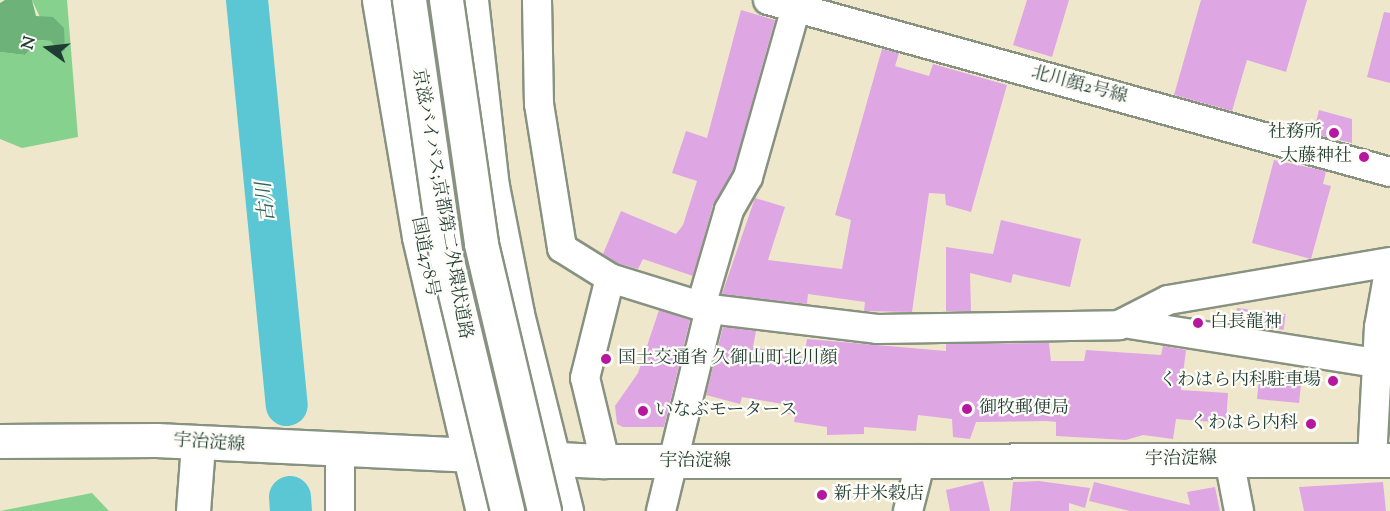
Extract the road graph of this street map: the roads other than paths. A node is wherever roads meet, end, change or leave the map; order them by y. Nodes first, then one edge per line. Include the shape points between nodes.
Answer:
1 (379, 0) edge
2 (384, 0) edge
3 (409, 0) edge
4 (446, 0) edge
5 (471, 0) edge
6 (537, 0) edge
7 (768, 0) edge
8 (797, 4) edge
9 (389, 52) junction
10 (1390, 172) edge
11 (1390, 264) edge
12 (610, 278) junction
13 (706, 308) junction
14 (1123, 323) junction
15 (1376, 363) junction
16 (0, 441) edge
17 (198, 444) junction
18 (340, 449) junction
19 (466, 452) junction
20 (551, 458) junction
21 (1228, 459) junction
22 (921, 460) junction
23 (1381, 460) edge
24 (605, 461) junction
25 (674, 462) junction
26 (193, 511) edge
27 (340, 511) edge
28 (483, 511) edge
29 (507, 511) edge
30 (544, 511) edge
31 (566, 511) edge
32 (661, 511) edge
33 (909, 511) edge
34 (1239, 511) edge

1 - 9 main road, 国道478号
2 - 9 main road
3 - 29 main road, 京滋バイパス;京都第二外環状道路, bridge via 446,256
4 - 30 main road, 京滋バイパス;京都第二外環状道路, bridge via 481,244
5 - 20 main road via 492,186
6 - 12 street via 539,104 562,248
7 - 8 street, 北川顔2号線
8 - 10 street, 北川顔2号線
8 - 13 street via 748,177 729,210
9 - 19 main road, 国道478号 via 419,237
11 - 14 street via 1168,300
11 - 15 street
12 - 13 street
12 - 24 street via 585,378
13 - 14 street via 877,328
13 - 25 street
14 - 15 street
15 - 23 street
16 - 17 main road, 宇治淀線 via 156,440
17 - 18 main road, 宇治淀線
17 - 26 main road
18 - 19 main road, 宇治淀線
18 - 27 street
19 - 20 main road, 宇治淀線
19 - 28 main road, 国道478号
20 - 24 main road, 宇治淀線
20 - 31 main road
21 - 22 main road, 宇治淀線
21 - 23 main road, 宇治淀線
21 - 34 street
22 - 25 main road, 宇治淀線
22 - 33 street
24 - 25 main road, 宇治淀線
25 - 32 street

